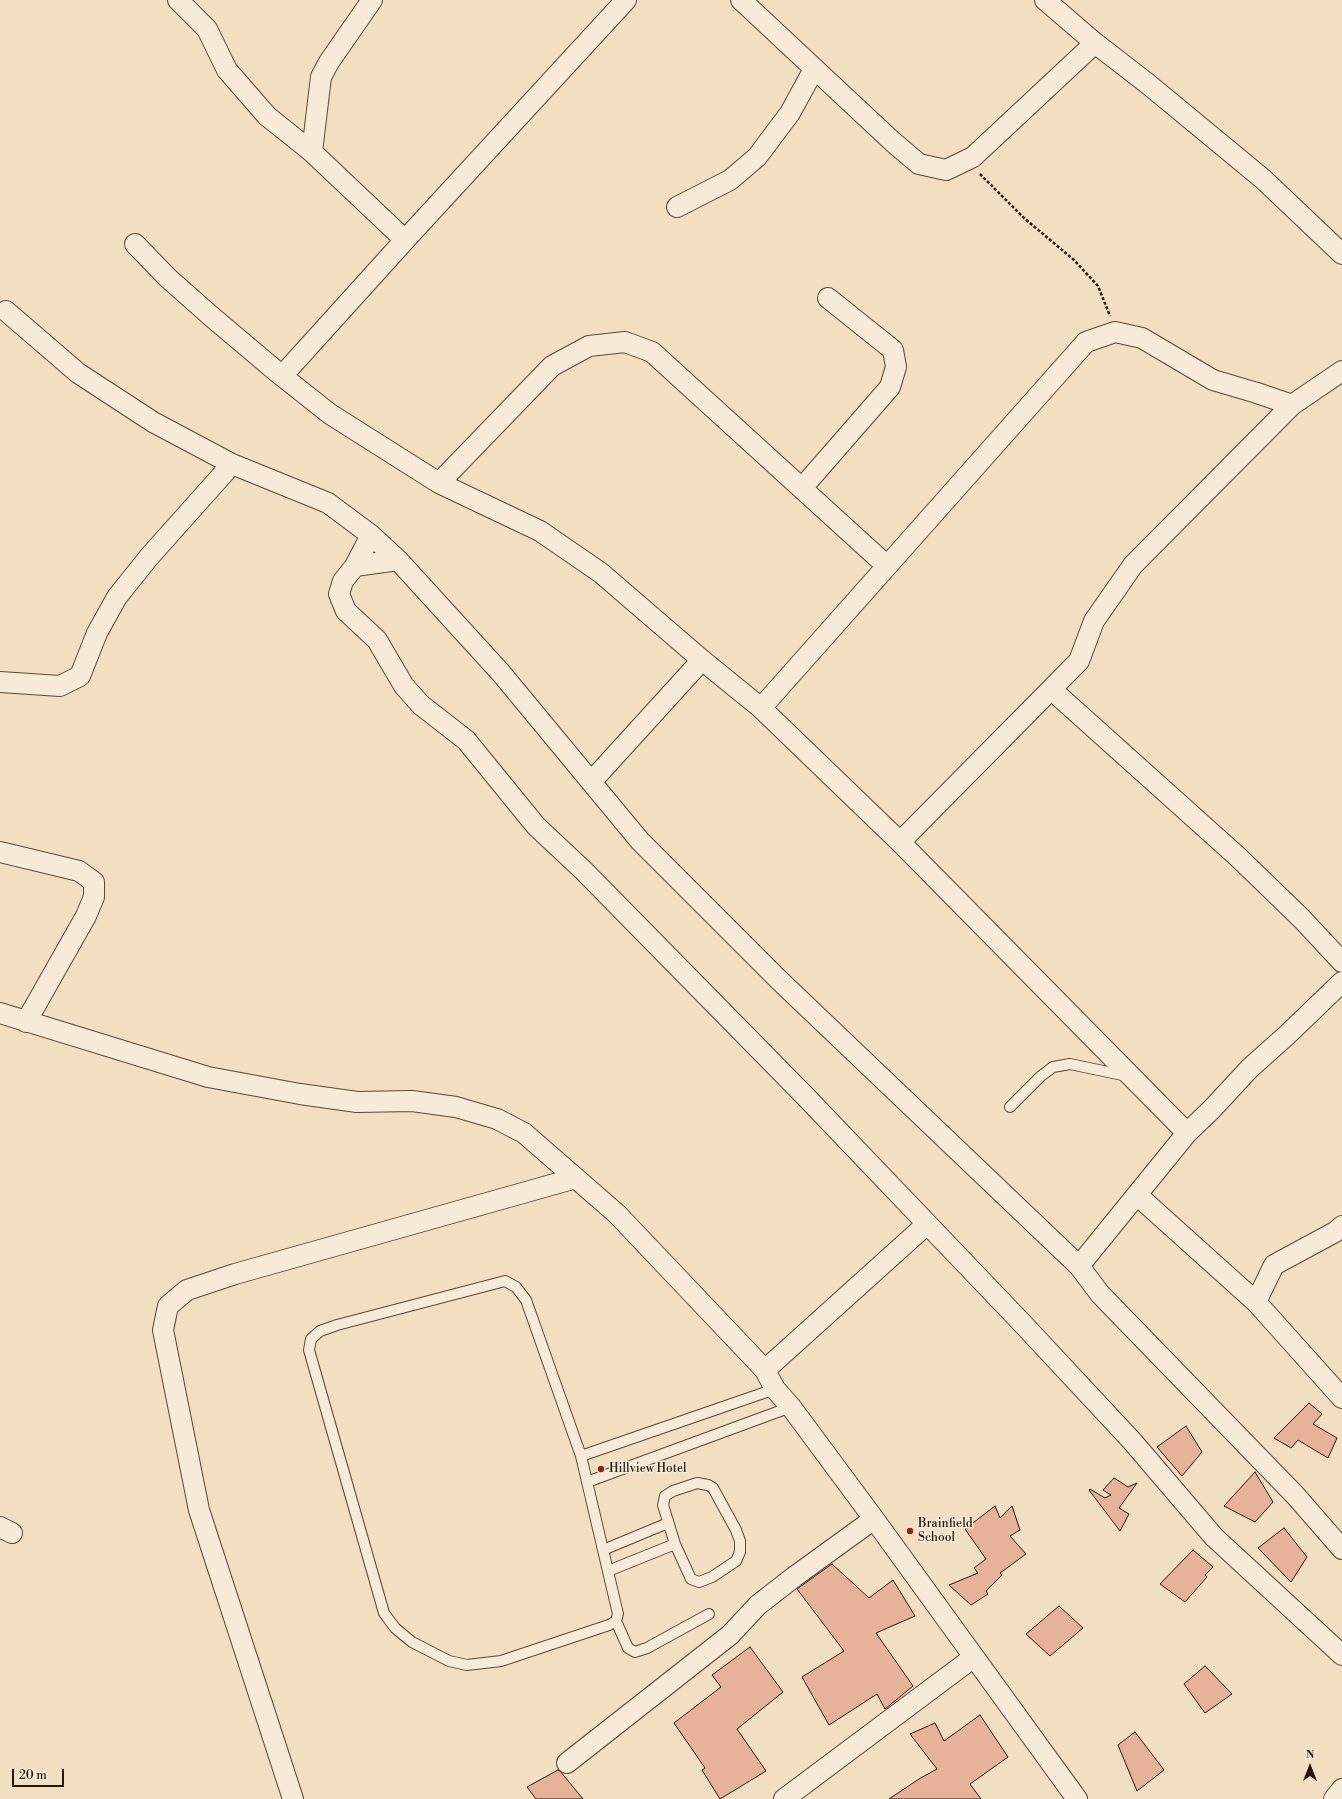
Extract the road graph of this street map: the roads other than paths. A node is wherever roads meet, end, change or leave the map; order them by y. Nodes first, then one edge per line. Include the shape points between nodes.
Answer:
1 (178, 0) edge
2 (372, 0) edge
3 (626, 0) edge
4 (741, 0) edge
5 (1045, 0) edge
6 (1095, 43) junction
7 (814, 69) junction
8 (312, 152) junction
9 (677, 207) dead end
10 (405, 240) junction
11 (135, 244) dead end
12 (1342, 254) edge
13 (828, 298) dead end
14 (6, 311) dead end
15 (1342, 371) edge
16 (282, 376) junction
17 (1292, 406) junction
18 (232, 464) junction
19 (439, 483) junction
20 (802, 488) junction
21 (371, 535) junction
22 (398, 560) junction
23 (355, 566) junction
24 (886, 566) junction
25 (702, 660) junction
26 (0, 682) edge
27 (1052, 690) junction
28 (761, 708) junction
29 (591, 782) junction
30 (900, 842) junction
31 (0, 852) edge
32 (1342, 962) edge
33 (1342, 982) edge
34 (0, 1013) edge
35 (26, 1022) junction
36 (1133, 1078) junction
37 (1010, 1107) dead end
38 (1187, 1133) junction
39 (576, 1178) junction
40 (1137, 1195) junction
41 (927, 1224) junction
42 (1342, 1226) edge
43 (1079, 1266) junction
44 (1256, 1302) junction
45 (765, 1370) junction
46 (775, 1389) junction
47 (1342, 1398) edge
48 (791, 1407) junction
49 (581, 1456) junction
50 (587, 1482) junction
51 (874, 1519) junction
52 (668, 1523) junction
53 (675, 1544) junction
54 (1342, 1549) edge
55 (603, 1550) junction
56 (608, 1570) junction
57 (709, 1614) dead end
58 (616, 1621) junction
59 (1342, 1655) edge
60 (974, 1657) junction
61 (567, 1763) dead end
62 (1342, 1789) edge
63 (293, 1799) edge
64 (784, 1799) edge
65 (1077, 1799) edge
66 (1334, 1799) edge

1 - 8 street via 206,29 227,70 267,116
2 - 8 street via 321,77
3 - 10 street
4 - 7 street
5 - 6 street
6 - 7 street via 973,158 946,170 919,164
6 - 12 street via 1262,179
7 - 9 street via 790,113 757,157 730,180
8 - 10 street
10 - 16 street
11 - 16 street via 168,278
13 - 20 street via 893,350 896,367 890,387
14 - 18 street via 78,373 153,422
15 - 17 street
16 - 19 street via 330,414
17 - 24 street via 1257,392 1213,380 1142,338 1115,332 1086,342
17 - 27 street via 1133,565 1094,621 1079,661
18 - 21 street via 328,503
18 - 26 street via 149,557 118,597 97,633 80,676 60,686
19 - 20 street via 552,366 589,346 625,342 652,352
19 - 25 street via 540,532 601,573
20 - 24 street
21 - 22 street
21 - 23 street
22 - 23 street
22 - 29 street via 501,673
23 - 41 street via 342,581 339,594 346,611 376,640 408,690 421,705 466,740 536,826 806,1097
24 - 28 street
25 - 28 street
25 - 29 street
27 - 30 street
27 - 32 street via 1238,856
28 - 30 street
29 - 43 street via 640,841 779,980
30 - 36 street
31 - 35 street via 79,871 94,882 94,897 86,916
33 - 38 street via 1250,1068
34 - 35 street
35 - 39 street via 208,1077 357,1102 412,1101 456,1107 497,1119 524,1133
36 - 37 lane via 1070,1064 1053,1067
36 - 38 street
38 - 40 street
39 - 45 street via 617,1214
39 - 63 street via 235,1274 187,1290 168,1306 163,1330 199,1510
40 - 43 street
40 - 44 street
41 - 45 street
41 - 59 street via 1127,1435 1214,1537
42 - 44 street via 1274,1265
43 - 54 street via 1100,1294 1295,1495
44 - 47 street
45 - 46 street
46 - 48 street
46 - 49 lane
48 - 50 lane
48 - 51 street
49 - 50 lane
49 - 58 lane via 526,1300 512,1283 505,1281 475,1288 337,1325 320,1331 311,1339 309,1350 384,1613 395,1628 412,1642 449,1661 467,1665 501,1661
50 - 55 lane
51 - 60 street
51 - 61 street via 758,1605 730,1635
52 - 53 lane
52 - 53 lane via 663,1505 665,1496 697,1483 708,1484 713,1488 736,1530 740,1552 736,1561 712,1577 699,1582 692,1579
52 - 55 lane
53 - 56 lane
55 - 56 lane
56 - 58 lane via 618,1607
57 - 58 lane via 635,1652 628,1648
60 - 64 street
60 - 65 street
62 - 66 street

